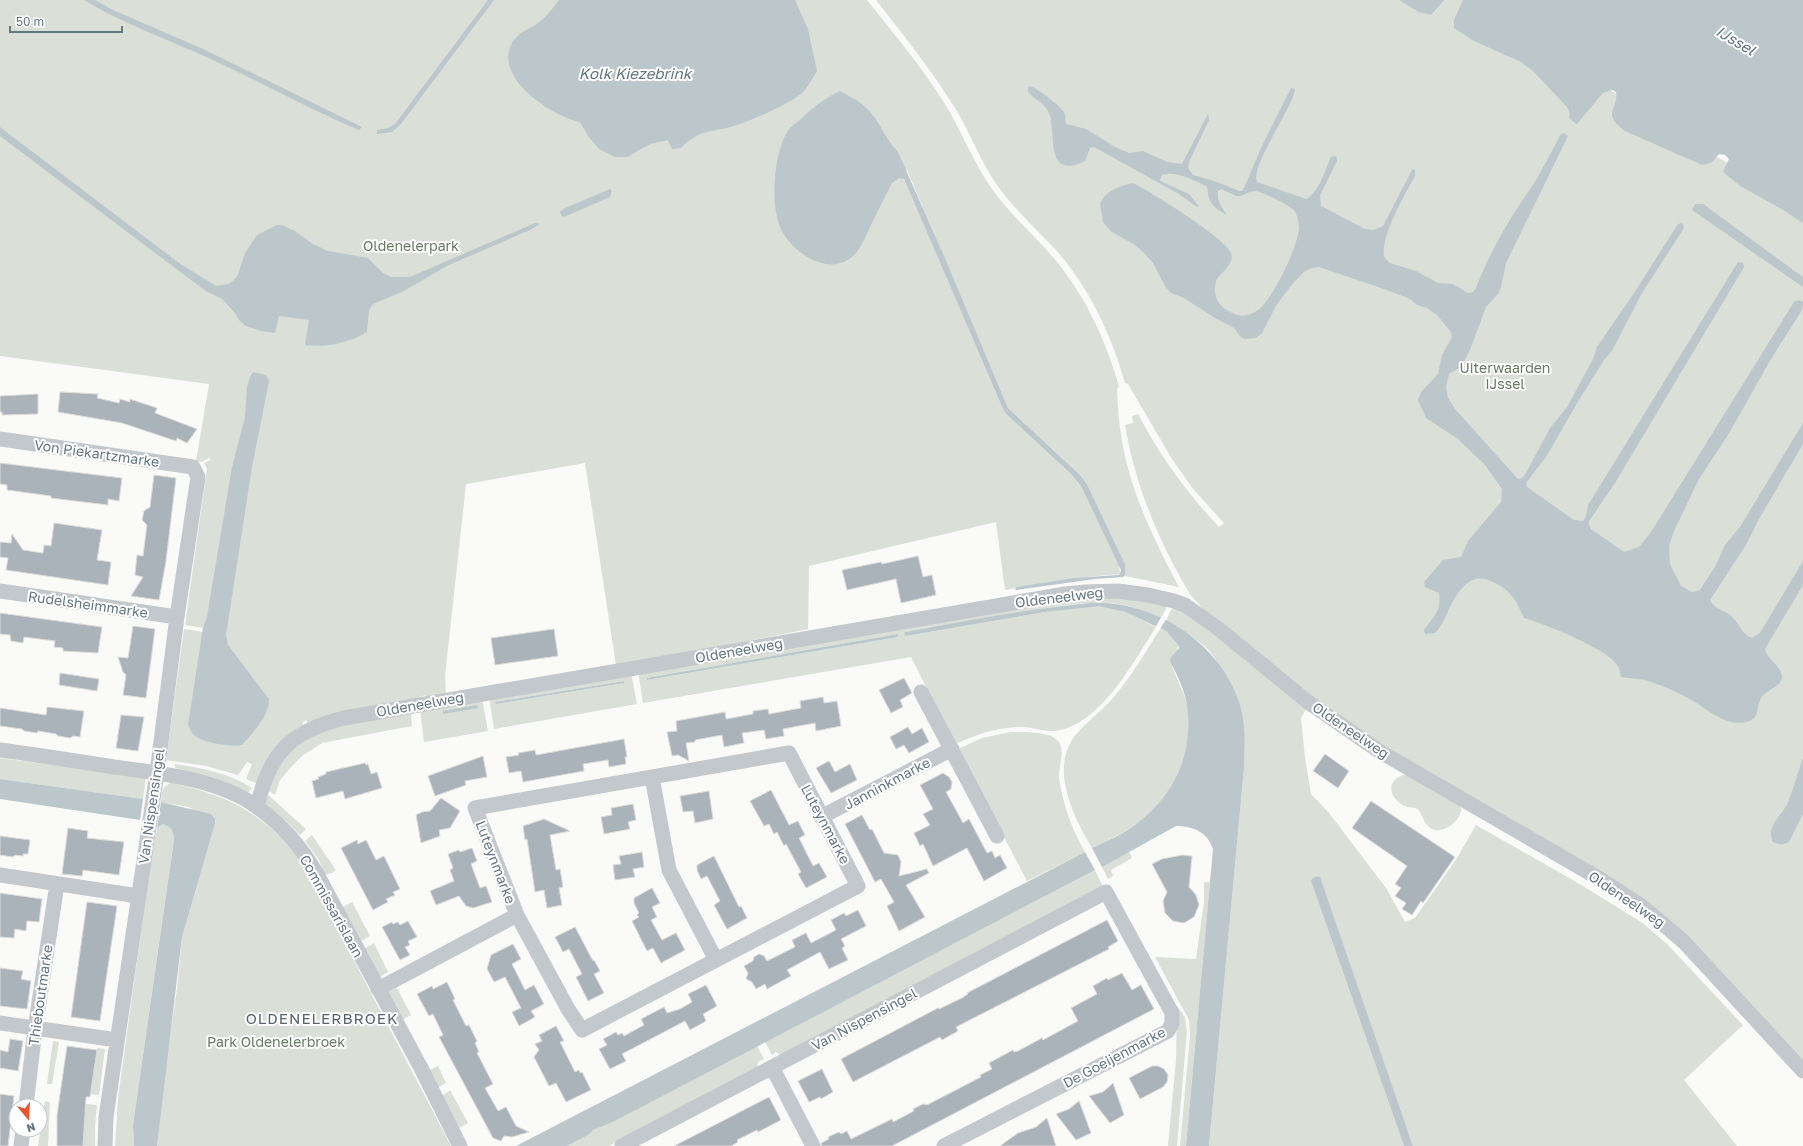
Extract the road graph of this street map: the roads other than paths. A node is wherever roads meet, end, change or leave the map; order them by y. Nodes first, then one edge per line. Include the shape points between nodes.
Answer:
1 (0, 439) edge
2 (193, 467) joint
3 (0, 591) edge
4 (177, 616) junction
5 (921, 692) dead end
6 (952, 748) junction
7 (0, 750) edge
8 (157, 773) junction
9 (652, 777) junction
10 (257, 806) junction
11 (821, 817) junction
12 (997, 836) dead end
13 (0, 875) edge
14 (57, 884) junction
15 (1106, 892) joint
16 (138, 896) junction
17 (517, 915) junction
18 (716, 960) junction
19 (378, 989) junction
20 (0, 1023) edge
21 (35, 1029) junction
22 (117, 1040) junction
23 (772, 1067) junction
24 (1803, 1071) edge
25 (27, 1098) edge
26 (105, 1146) edge
27 (460, 1146) edge
28 (622, 1146) edge
29 (813, 1146) edge
30 (944, 1146) edge

1 - 2 street, Von Piekartzmarke
2 - 4 street, Van Nispensingel via 198,477
3 - 4 street, Rudelsheimmarke
4 - 8 street, Van Nispensingel
5 - 6 street
6 - 11 street, Janninkmarke
6 - 12 street
7 - 8 street, Commissarislaan
8 - 10 street, Commissarislaan via 222,789
8 - 16 street, Van Nispensingel
9 - 11 street, Luteynmarke via 788,753
9 - 17 street, Luteynmarke via 475,808
9 - 18 street via 669,870
10 - 19 street, Commissarislaan via 285,832 307,858
10 - 24 street, Oldeneelweg via 267,772 286,745 310,729 344,718 1065,594 1102,591 1148,594 1185,606 1220,630 1308,702 1378,751 1644,907 1684,942
11 - 18 street, Luteynmarke via 858,886
13 - 14 street
14 - 16 street
14 - 21 street, Thieboutmarke
15 - 23 street, Van Nispensingel
15 - 30 street, De Goeijenmarke via 1172,1013 1172,1023 1168,1031
16 - 22 street, Van Nispensingel
17 - 18 street, Luteynmarke via 582,1030
17 - 19 street, Luteynmarke
19 - 27 street, Commissarislaan
20 - 21 street
21 - 22 street
21 - 25 street, Thieboutmarke
22 - 26 street, Van Nispensingel via 106,1118
23 - 28 street, Van Nispensingel
23 - 29 street

